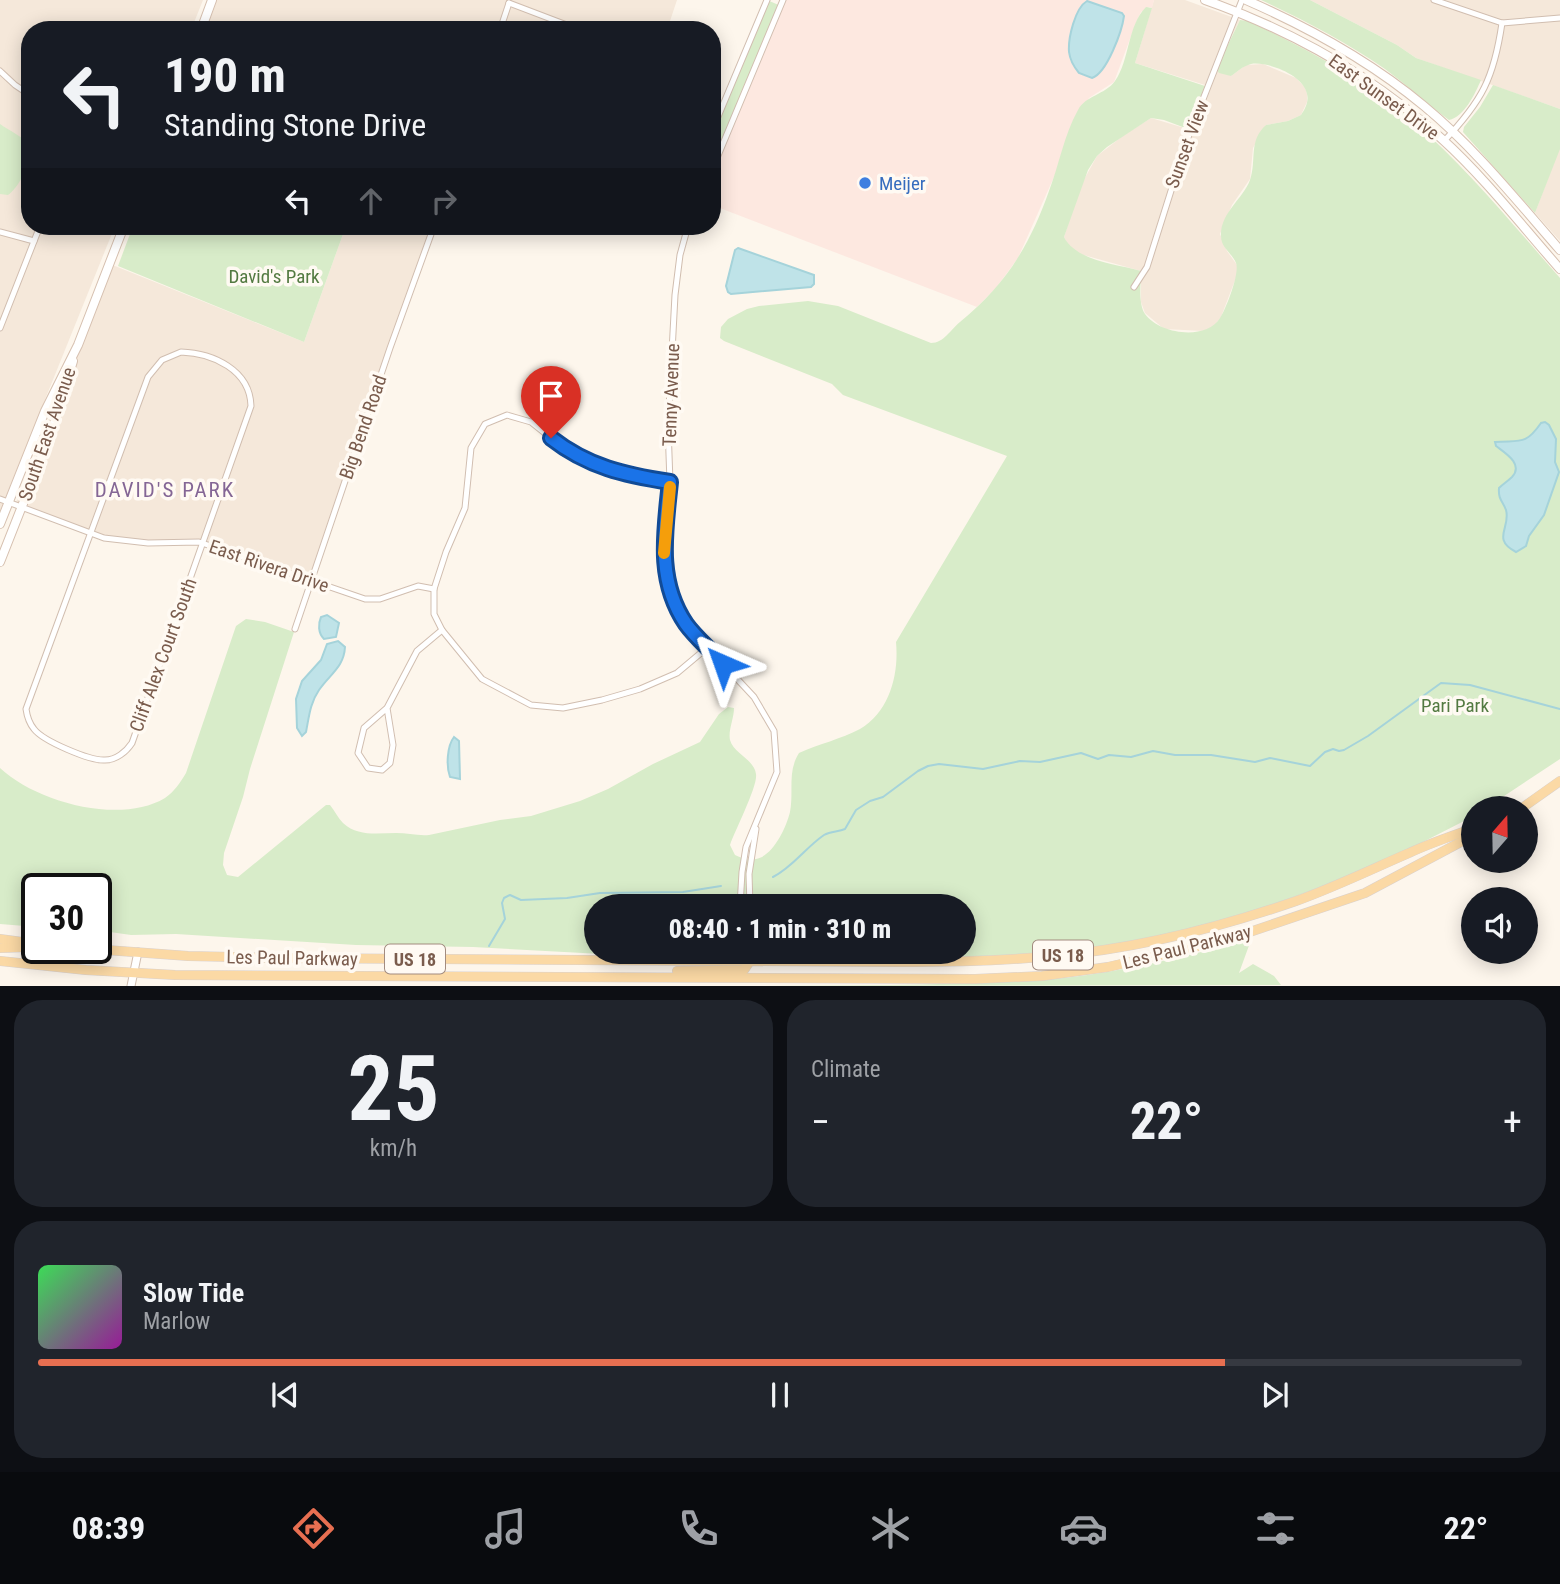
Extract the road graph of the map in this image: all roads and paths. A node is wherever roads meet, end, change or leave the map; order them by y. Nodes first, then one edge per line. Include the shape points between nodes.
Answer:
1 (212, 0) edge
2 (767, 0) edge
3 (1205, 0) edge
4 (1244, 0) edge
5 (1434, 0) edge
6 (509, 2) edge
7 (782, 3) edge
8 (1237, 12) junction
9 (1560, 18) edge
10 (204, 21) edge
11 (503, 21) edge
12 (557, 21) edge
13 (1502, 23) junction
14 (0, 71) edge
15 (21, 89) edge
16 (729, 90) junction
17 (743, 95) junction
18 (721, 109) edge
19 (1452, 132) junction
20 (1444, 141) junction
21 (721, 148) edge
22 (0, 232) edge
23 (36, 235) edge
24 (121, 235) edge
25 (431, 235) edge
26 (686, 235) edge
27 (34, 241) junction
28 (1560, 252) edge
29 (1552, 261) junction
30 (1560, 269) edge
31 (1134, 286) dead end
32 (0, 328) edge
33 (78, 345) junction
34 (670, 482) junction
35 (4, 500) edge
36 (22, 507) junction
37 (0, 524) edge
38 (90, 534) junction
39 (203, 543) junction
40 (0, 562) edge
41 (312, 581) junction
42 (434, 589) junction
43 (295, 629) dead end
44 (442, 630) junction
45 (708, 647) junction
46 (387, 708) junction
47 (1560, 781) edge
48 (1538, 797) edge
49 (758, 819) junction
50 (1461, 833) edge
51 (1461, 842) edge
52 (740, 894) edge
53 (750, 894) edge
54 (0, 939) edge
55 (21, 942) edge
56 (21, 946) edge
57 (0, 948) edge
58 (112, 950) edge
59 (138, 952) junction
60 (584, 960) edge
61 (0, 961) edge
62 (976, 961) edge
63 (747, 964) edge
64 (134, 974) junction
65 (592, 977) junction
66 (131, 985) edge

1 - 10 main road
2 - 7 street
2 - 16 street
3 - 8 main road, East Sunset Drive
4 - 8 street, Sunset View
4 - 19 main road, East Sunset Drive via 1361,60
5 - 13 street
6 - 11 street
6 - 12 street
7 - 17 street
8 - 20 main road, East Sunset Drive via 1348,67
8 - 31 street, Sunset View via 1186,139 1147,268
9 - 13 street
13 - 19 street via 1488,82 1471,113
14 - 15 street
16 - 17 street
16 - 18 street
17 - 21 street
19 - 20 street
19 - 28 main road, East Sunset Drive
20 - 29 main road, East Sunset Drive
22 - 27 street
23 - 27 street
24 - 33 main road, South East Avenue
25 - 41 street, Big Bend Road
26 - 34 street, Tenny Avenue via 675,295
27 - 32 street
28 - 29 street
29 - 30 main road, East Sunset Drive
33 - 35 main road, South East Avenue
33 - 36 main road, South East Avenue
34 - 42 street via 624,475 570,453 531,422 507,415 485,424 471,448 465,508
34 - 45 street, Tenny Avenue via 663,545 665,573 686,624
35 - 36 street, East Rivera Drive
35 - 37 main road, South East Avenue
36 - 38 street, East Rivera Drive
36 - 40 main road, South East Avenue
38 - 39 street, East Rivera Drive via 126,542
38 - 39 street via 148,377 167,357 194,353 234,370 247,387 251,406
38 - 39 street, Cliff Alex Court South via 26,709 31,725 43,737 104,760 120,755 132,743
39 - 41 street, East Rivera Drive
41 - 42 street, East Rivera Drive via 365,599 380,599 418,586
41 - 43 street, Big Bend Road
42 - 44 street via 434,614
44 - 45 street via 482,679 531,705 563,708 640,689 677,673
44 - 46 street via 417,651
45 - 49 street, Tenny Avenue via 754,697 774,731 777,772
46 - 46 street via 364,728 358,753 368,768 382,771 390,763 393,745
47 - 48 main road
49 - 52 street, Tenny Avenue via 746,847
49 - 53 street, Tenny Avenue
50 - 62 main road, Les Paul Parkway / US 18 via 1298,900 1225,923 1132,945
51 - 65 main road, Les Paul Parkway / US 18 via 1365,893 1229,939 1108,967 975,979
54 - 55 main road
56 - 57 main road
58 - 59 main road, Les Paul Parkway / US 18
59 - 60 main road, Les Paul Parkway / US 18 via 265,958
59 - 64 street
61 - 64 main road, Les Paul Parkway / US 18
63 - 65 main road via 744,970
64 - 65 main road, Les Paul Parkway / US 18
64 - 66 street

